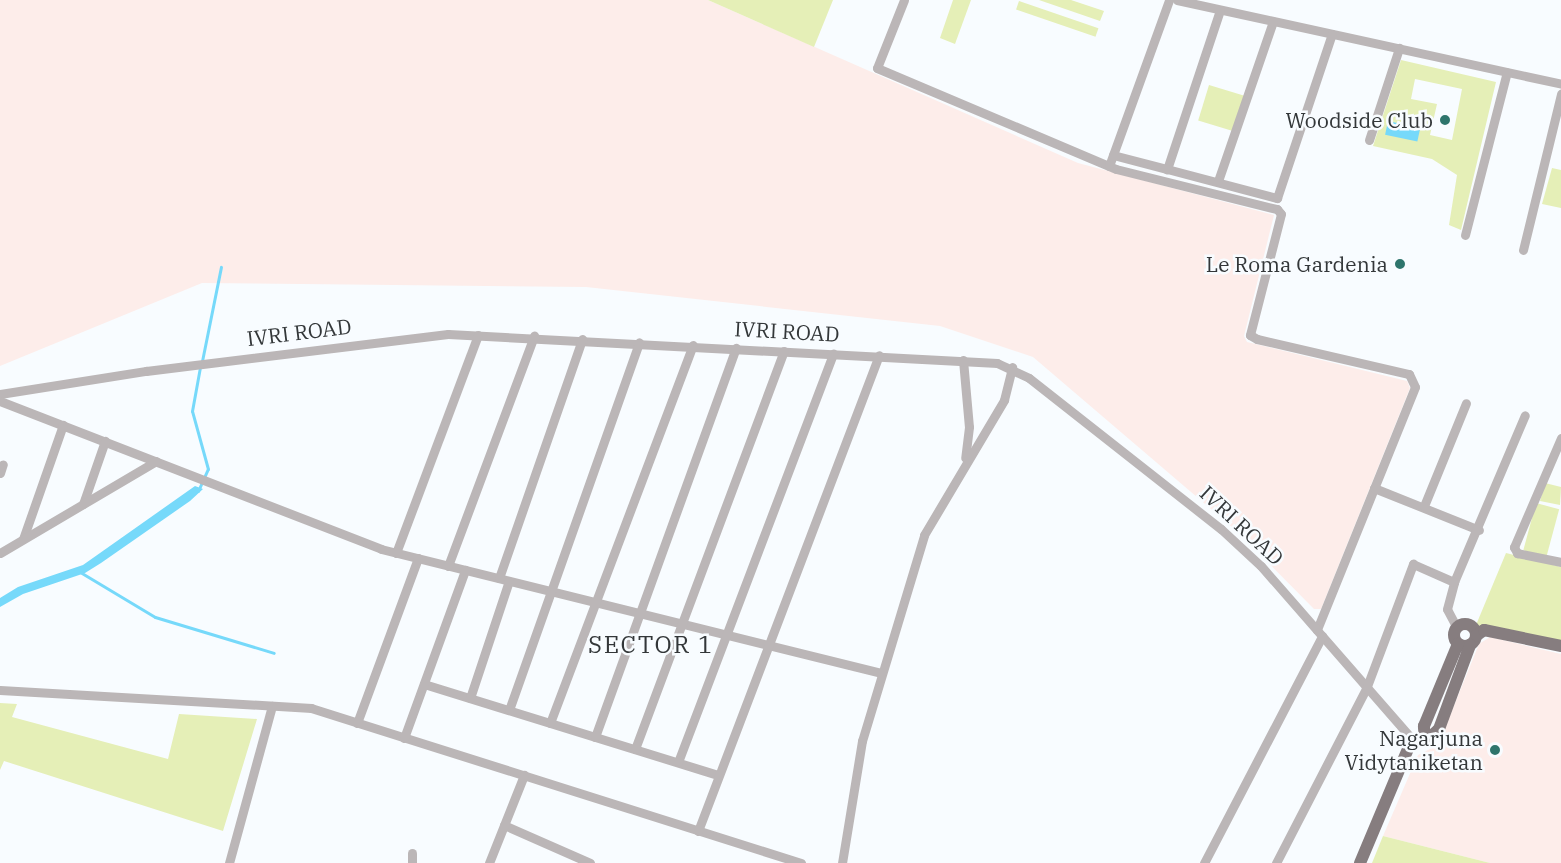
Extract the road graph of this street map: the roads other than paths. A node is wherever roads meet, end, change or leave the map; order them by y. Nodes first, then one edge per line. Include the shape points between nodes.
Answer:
1 (904, 0) edge
2 (1169, 0) edge
3 (1176, 0) edge
4 (1220, 10) junction
5 (1273, 21) junction
6 (1332, 33) junction
7 (1399, 48) junction
8 (1507, 72) junction
9 (1561, 84) edge
10 (1561, 94) edge
11 (1369, 140) dead end
12 (1113, 155) junction
13 (1109, 166) junction
14 (1167, 169) junction
15 (1218, 181) junction
16 (1465, 235) dead end
17 (1523, 250) dead end
18 (478, 335) junction
19 (534, 336) junction
20 (582, 339) junction
21 (639, 342) junction
22 (693, 345) junction
23 (735, 348) junction
24 (784, 351) junction
25 (833, 353) junction
26 (879, 355) junction
27 (963, 360) junction
28 (1012, 367) junction
29 (0, 394) edge
30 (0, 400) edge
31 (1466, 403) dead end
32 (1525, 416) dead end
33 (63, 425) junction
34 (969, 425) junction
35 (986, 428) junction
36 (1561, 438) edge
37 (105, 441) junction
38 (156, 460) junction
39 (964, 463) junction
40 (1374, 488) junction
41 (83, 504) junction
42 (1424, 506) junction
43 (1479, 530) junction
44 (23, 539) junction
45 (0, 553) edge
46 (396, 553) junction
47 (418, 558) junction
48 (1561, 562) edge
49 (448, 566) junction
50 (465, 570) junction
51 (504, 580) junction
52 (1454, 582) junction
53 (551, 591) junction
54 (596, 602) junction
55 (638, 613) junction
56 (682, 624) junction
57 (1457, 628) junction
58 (1319, 633) junction
59 (723, 634) junction
60 (1468, 642) junction
61 (767, 645) junction
62 (1561, 646) edge
63 (881, 674) junction
64 (424, 684) junction
65 (1366, 689) junction
66 (0, 690) edge
67 (470, 698) junction
68 (272, 706) junction
69 (509, 710) junction
70 (357, 723) junction
71 (550, 723) junction
72 (595, 737) junction
73 (404, 738) junction
74 (1412, 739) junction
75 (635, 749) junction
76 (678, 762) junction
77 (524, 775) junction
78 (718, 775) junction
79 (504, 825) junction
80 (698, 831) junction
81 (412, 852) dead end
82 (229, 863) edge
83 (412, 863) edge
84 (489, 863) edge
85 (590, 863) edge
86 (801, 863) edge
87 (842, 863) edge
88 (1204, 863) edge
89 (1276, 863) edge
90 (1360, 863) edge

1 - 13 street via 877,68
2 - 12 street
3 - 4 street
4 - 5 street
4 - 14 street
5 - 6 street
5 - 15 street
6 - 7 street
6 - 15 street via 1277,198
7 - 8 street
7 - 11 street
8 - 9 street
8 - 16 street
10 - 17 street
12 - 13 street
12 - 14 street
13 - 40 street via 1277,208 1281,214 1250,334 1257,339 1409,374 1415,387
14 - 15 street
18 - 19 street, IVRI ROAD
18 - 29 street, IVRI ROAD via 392,339
18 - 46 street
19 - 20 street, IVRI ROAD
19 - 49 street
20 - 21 street, IVRI ROAD
20 - 51 street
21 - 22 street, IVRI ROAD
21 - 53 street
22 - 23 street, IVRI ROAD
22 - 54 street
23 - 24 street, IVRI ROAD
23 - 55 street
24 - 25 street, IVRI ROAD
24 - 56 street
25 - 26 street, IVRI ROAD
25 - 59 street
26 - 27 street, IVRI ROAD
26 - 61 street
27 - 28 street, IVRI ROAD
27 - 34 street
28 - 35 street via 1004,400
28 - 58 street, IVRI ROAD via 1221,529 1261,566
30 - 33 street
31 - 42 street
32 - 43 street
33 - 37 street
33 - 44 street
34 - 35 street
34 - 39 street
35 - 39 street
36 - 48 street via 1514,547 1518,553
37 - 38 street
37 - 41 street
38 - 41 street
38 - 46 street
39 - 63 street via 924,536
40 - 42 street
40 - 58 street
41 - 44 street
42 - 43 street
43 - 52 street
44 - 45 street
46 - 47 street
47 - 49 street
47 - 70 street
49 - 50 street
50 - 51 street
50 - 64 street
51 - 53 street
51 - 67 street
52 - 57 street via 1448,609
52 - 65 street via 1413,564
53 - 54 street
53 - 69 street
54 - 55 street
54 - 71 street
55 - 56 street
55 - 72 street
56 - 59 street
56 - 75 street
57 - 60 main road via 1454,635
57 - 60 main road via 1471,626
58 - 65 street, IVRI ROAD
58 - 88 street
59 - 61 street
59 - 76 street
60 - 62 main road via 1484,630
60 - 74 main road via 1439,729 1425,742
61 - 63 street
61 - 78 street
63 - 87 street via 862,741
64 - 67 street
64 - 73 street
65 - 74 street, IVRI ROAD
65 - 89 street
66 - 68 street
67 - 69 street
68 - 70 street via 311,708
68 - 82 street
69 - 71 street
70 - 73 street
71 - 72 street
72 - 75 street
73 - 77 street
74 - 90 main road
75 - 76 street
76 - 78 street
77 - 79 street
77 - 80 street
78 - 80 street
79 - 84 street
79 - 85 street
80 - 86 street
81 - 83 street

